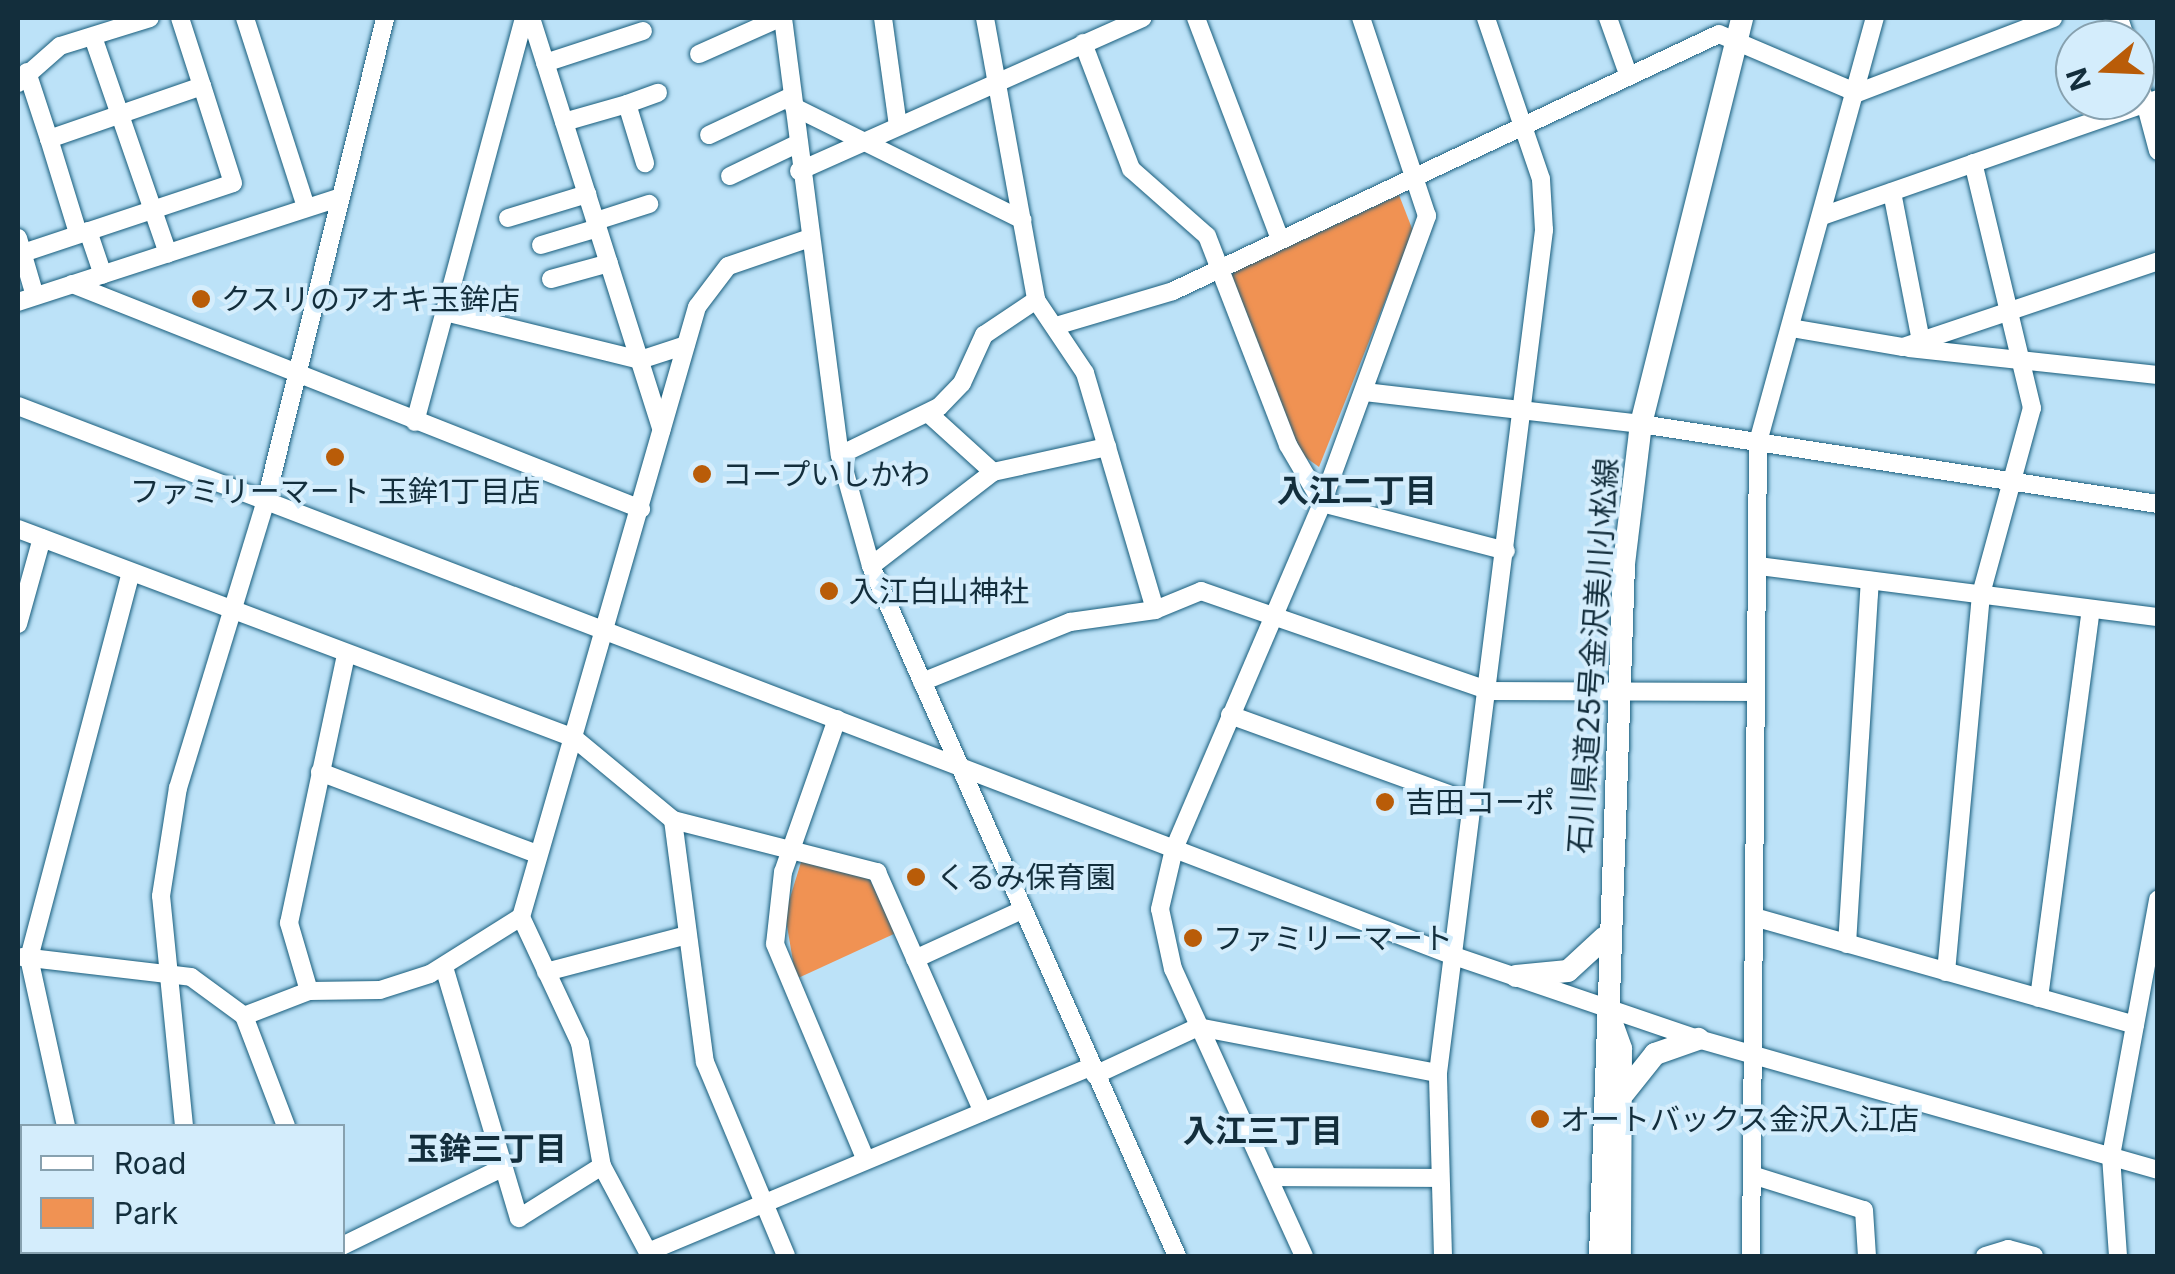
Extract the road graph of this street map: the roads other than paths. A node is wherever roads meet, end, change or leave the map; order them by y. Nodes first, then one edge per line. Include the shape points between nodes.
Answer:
1 (150, 18) edge
2 (180, 18) edge
3 (245, 18) edge
4 (384, 18) edge
5 (528, 18) edge
6 (781, 18) edge
7 (883, 18) edge
8 (985, 18) edge
9 (1142, 18) edge
10 (1196, 18) edge
11 (1360, 18) edge
12 (1486, 18) edge
13 (1608, 18) edge
14 (1875, 18) edge
15 (2053, 18) edge
16 (1739, 28) edge
17 (643, 30) dead end
18 (93, 37) junction
19 (1082, 43) junction
20 (699, 54) dead end
21 (545, 63) junction
22 (1627, 71) junction
23 (22, 77) edge
24 (1000, 80) junction
25 (202, 86) junction
26 (1857, 92) junction
27 (658, 93) dead end
28 (793, 102) junction
29 (627, 104) junction
30 (120, 114) junction
31 (2098, 120) edge
32 (2155, 120) edge
33 (564, 122) junction
34 (1524, 124) junction
35 (898, 126) junction
36 (709, 134) dead end
37 (49, 139) junction
38 (867, 142) junction
39 (799, 143) junction
40 (2158, 150) edge
41 (644, 162) dead end
42 (1973, 163) junction
43 (799, 172) junction
44 (1420, 173) junction
45 (730, 176) dead end
46 (1892, 192) junction
47 (587, 194) junction
48 (339, 198) junction
49 (649, 204) dead end
50 (306, 207) junction
51 (152, 210) junction
52 (1822, 216) junction
53 (508, 218) dead end
54 (1023, 220) junction
55 (597, 225) junction
56 (83, 232) junction
57 (807, 239) junction
58 (1280, 239) junction
59 (20, 245) edge
60 (541, 245) dead end
61 (168, 254) junction
62 (2158, 261) edge
63 (609, 263) junction
64 (1218, 268) junction
65 (102, 275) junction
66 (551, 279) dead end
67 (72, 284) junction
68 (26, 299) edge
69 (1036, 300) junction
70 (2012, 310) junction
71 (446, 312) junction
72 (1059, 326) junction
73 (1792, 328) junction
74 (1912, 344) junction
75 (686, 345) junction
76 (640, 360) junction
77 (2022, 360) junction
78 (296, 374) junction
79 (2158, 375) edge
80 (1365, 392) junction
81 (18, 406) edge
82 (1522, 410) junction
83 (928, 412) junction
84 (414, 422) junction
85 (1641, 424) junction
86 (662, 430) junction
87 (1758, 442) junction
88 (1108, 447) junction
89 (840, 454) junction
90 (993, 472) junction
91 (2010, 481) junction
92 (266, 500) junction
93 (1322, 503) junction
94 (2158, 504) edge
95 (641, 508) junction
96 (18, 529) edge
97 (42, 538) junction
98 (1506, 551) junction
99 (871, 566) junction
100 (1760, 566) junction
101 (132, 572) junction
102 (1870, 581) junction
103 (1981, 594) junction
104 (2091, 608) junction
105 (230, 610) junction
106 (1155, 610) junction
107 (1274, 610) junction
108 (2158, 617) edge
109 (18, 624) edge
110 (601, 628) junction
111 (346, 655) junction
112 (922, 682) junction
113 (1616, 689) junction
114 (1489, 692) junction
115 (1752, 692) junction
116 (1230, 715) junction
117 (838, 719) junction
118 (574, 738) junction
119 (952, 758) junction
120 (320, 772) junction
121 (1474, 804) junction
122 (674, 820) junction
123 (792, 847) junction
124 (1174, 849) junction
125 (536, 854) junction
126 (2158, 900) edge
127 (1022, 910) junction
128 (521, 917) junction
129 (1754, 917) junction
130 (2154, 935) edge
131 (683, 936) junction
132 (1605, 937) junction
133 (1847, 944) junction
134 (1451, 955) junction
135 (23, 957) edge
136 (915, 959) junction
137 (444, 967) junction
138 (163, 972) junction
139 (546, 972) junction
140 (1946, 972) junction
141 (1516, 976) junction
142 (309, 991) junction
143 (2039, 998) junction
144 (1607, 1010) junction
145 (244, 1016) junction
146 (2135, 1025) junction
147 (1198, 1027) junction
148 (1698, 1038) junction
149 (1747, 1052) junction
150 (1093, 1072) junction
151 (1438, 1073) junction
152 (1623, 1096) junction
153 (982, 1112) junction
154 (65, 1124) edge
155 (184, 1124) edge
156 (285, 1124) edge
157 (2111, 1156) junction
158 (866, 1160) junction
159 (602, 1166) junction
160 (500, 1169) junction
161 (2158, 1170) edge
162 (1752, 1175) junction
163 (1269, 1177) junction
164 (1438, 1178) junction
165 (763, 1202) junction
166 (345, 1250) edge
167 (648, 1254) edge
168 (786, 1256) edge
169 (1177, 1256) edge
170 (1304, 1256) edge
171 (1444, 1256) edge
172 (1600, 1256) edge
173 (1620, 1256) edge
174 (1751, 1256) edge
175 (1867, 1256) edge
176 (1984, 1256) edge
177 (2034, 1256) edge
178 (2118, 1256) edge

1 - 18 street
2 - 25 street
3 - 50 street
4 - 48 street
5 - 21 street
5 - 71 street
6 - 20 street
6 - 28 street
7 - 35 street
8 - 24 street
9 - 19 street
10 - 58 street
11 - 44 street
12 - 34 street
13 - 22 street
14 - 26 street
15 - 26 street
16 - 22 street
16 - 26 street
16 - 85 main road, 石川県道25号金沢美川小松線
17 - 21 street
18 - 23 street via 60,46
18 - 30 street
19 - 24 street
19 - 64 street via 1131,169 1207,236
21 - 33 street
22 - 34 street
23 - 37 street
24 - 35 street
24 - 54 street
25 - 30 street
25 - 51 street via 233,183
26 - 52 street
27 - 29 street
28 - 36 street
28 - 38 street
28 - 39 street
29 - 33 street
29 - 41 street
30 - 37 street
30 - 51 street
31 - 42 street
32 - 40 street
33 - 47 street
34 - 44 street
34 - 82 street via 1542,179 1544,230
35 - 38 street
37 - 56 street
38 - 43 street
38 - 54 street
39 - 43 street
39 - 45 street
42 - 46 street
42 - 70 street
43 - 57 street
44 - 58 street
44 - 80 street via 1427,216 1419,250
46 - 52 street
46 - 74 street
47 - 53 street
47 - 55 street
48 - 50 street
48 - 78 street
49 - 55 street
50 - 61 street
51 - 56 street
51 - 61 street
52 - 73 street
54 - 69 street
55 - 60 street
55 - 63 street
56 - 59 street
56 - 65 street
57 - 75 street via 728,266 697,307
57 - 89 street
58 - 64 street
59 - 68 street
61 - 65 street
62 - 70 street
63 - 66 street
63 - 76 street
64 - 72 street
64 - 93 street via 1288,445
65 - 67 street
67 - 68 street
67 - 78 street
69 - 72 street
69 - 83 street via 984,335 962,383
70 - 74 street
70 - 77 street
71 - 76 street
71 - 84 street
72 - 88 street
73 - 74 street
73 - 87 street
74 - 77 street
75 - 76 street
75 - 86 street
76 - 86 street
77 - 79 street
77 - 91 street via 2032,408
78 - 84 street
78 - 92 street
80 - 82 street
80 - 93 street
81 - 92 street
82 - 85 street
82 - 98 street
83 - 89 street
83 - 90 street
84 - 95 street
85 - 87 street
85 - 113 main road, 石川県道25号金沢美川小松線
86 - 95 street
87 - 91 street
87 - 100 street
88 - 90 street
88 - 106 street
89 - 99 street
90 - 99 street
91 - 94 street
91 - 103 street
92 - 105 street
92 - 110 street
93 - 98 street
93 - 107 street
95 - 110 street
96 - 97 street
97 - 101 street
97 - 109 street
98 - 114 street
99 - 112 street
100 - 102 street
100 - 115 street
101 - 105 street
101 - 135 street
102 - 103 street
102 - 133 street
103 - 104 street
103 - 140 street
104 - 108 street
104 - 143 street
105 - 111 street
105 - 138 street via 178,788 162,896
106 - 107 street via 1201,591
106 - 112 street via 1070,622
107 - 114 street
107 - 116 street
110 - 117 street
110 - 118 street
111 - 118 street
111 - 120 street
112 - 119 street
113 - 114 street
113 - 115 street
113 - 132 main road, 石川県道25号金沢美川小松線
114 - 121 street
115 - 129 street
116 - 121 street
116 - 124 street
117 - 119 street
117 - 123 street
118 - 122 street
118 - 125 street
119 - 124 street
119 - 127 street
120 - 125 street
120 - 142 street via 289,923
121 - 134 street
122 - 123 street
122 - 131 street
123 - 136 street via 877,872
123 - 158 street via 775,944
124 - 134 street
124 - 147 street via 1162,938
125 - 128 street
126 - 130 street
127 - 136 street
127 - 150 street
128 - 137 street
128 - 139 street
129 - 133 street
129 - 149 street
130 - 146 street
131 - 139 street
131 - 165 street via 704,1062
132 - 141 main road via 1568,971
132 - 144 main road, 石川県道25号金沢美川小松線
133 - 140 street
134 - 141 street
134 - 151 street
135 - 138 street
135 - 154 street
136 - 153 street
137 - 142 street via 380,990
137 - 160 street via 492,1105
138 - 145 street via 191,976
138 - 155 street
139 - 159 street via 580,1043
140 - 143 street
141 - 144 street
142 - 145 street
143 - 146 street
144 - 148 street
144 - 152 main road, 石川県道25号金沢美川小松線
144 - 172 main road, 石川県道25号金沢美川小松線
145 - 156 street
146 - 157 street
147 - 150 street
147 - 151 street
147 - 163 street
148 - 149 street
148 - 152 main road via 1654,1054
149 - 157 street
149 - 162 street
150 - 153 street
150 - 169 street
151 - 164 street
152 - 173 main road, 石川県道25号金沢美川小松線
153 - 158 street
157 - 161 street
157 - 178 street
158 - 165 street
159 - 160 street via 519,1218
159 - 167 street
160 - 166 street
162 - 174 street
162 - 175 street via 1864,1210
163 - 164 street
163 - 170 street
164 - 171 street
165 - 167 street
165 - 168 street
176 - 177 street via 2008,1249

